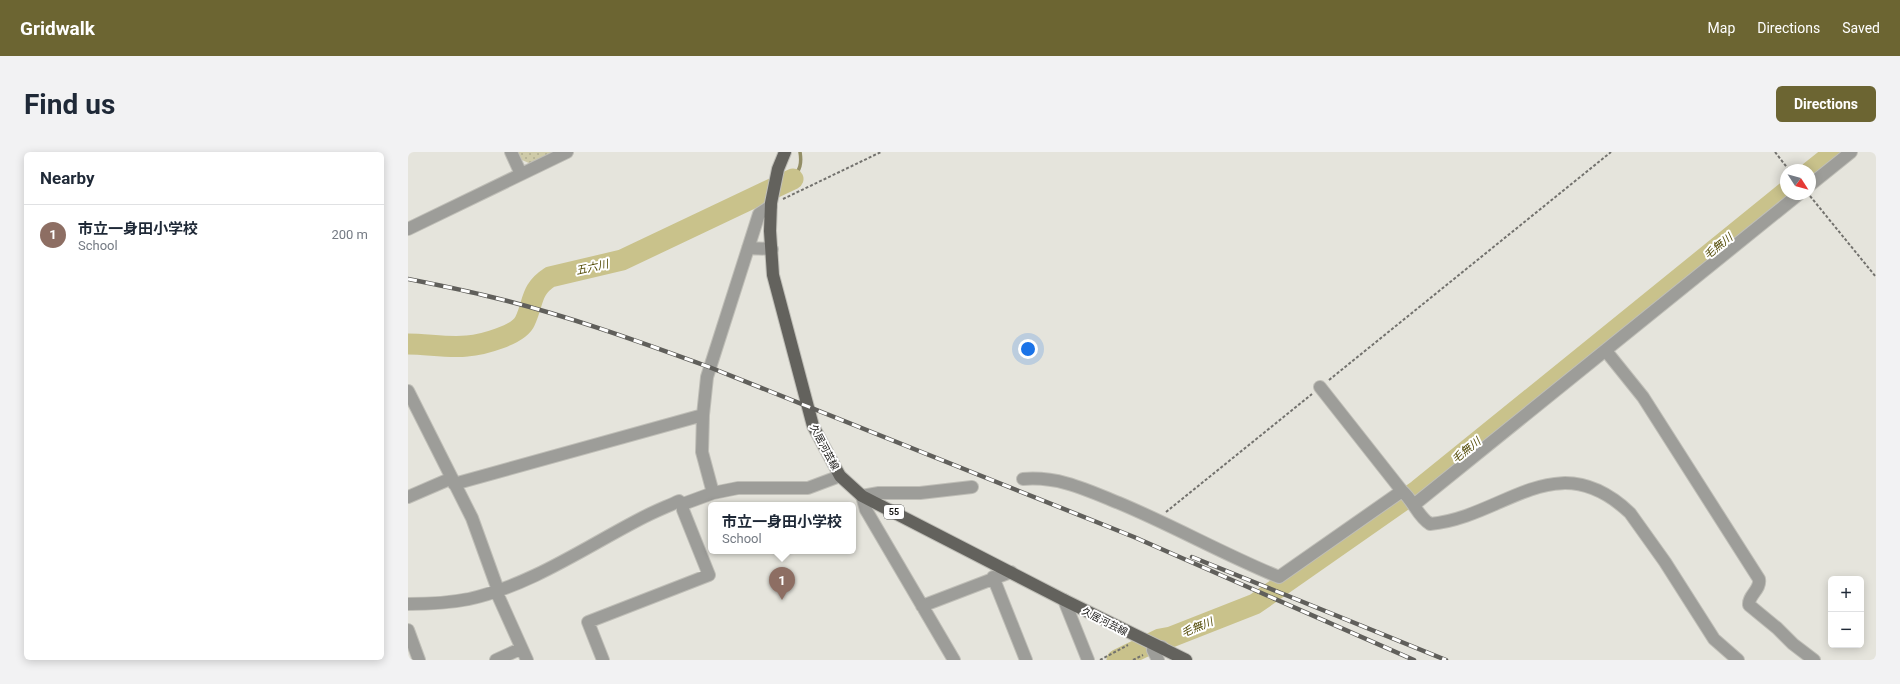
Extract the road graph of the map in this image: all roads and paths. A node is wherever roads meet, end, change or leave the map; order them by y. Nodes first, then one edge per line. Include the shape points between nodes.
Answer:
1 (511, 152) edge
2 (568, 152) edge
3 (784, 152) edge
4 (881, 152) edge
5 (1611, 152) edge
6 (1775, 152) edge
7 (1850, 152) edge
8 (1784, 164) edge
9 (521, 174) junction
10 (1816, 180) edge
11 (1792, 200) edge
12 (1813, 200) edge
13 (771, 204) junction
14 (408, 229) edge
15 (748, 248) junction
16 (772, 249) junction
17 (1876, 277) edge
18 (1606, 350) junction
19 (1320, 387) junction
20 (408, 391) edge
21 (703, 415) junction
22 (840, 476) junction
23 (1023, 480) dead end
24 (453, 481) junction
25 (972, 487) dead end
26 (1403, 492) junction
27 (713, 493) junction
28 (862, 496) junction
29 (408, 497) edge
30 (683, 504) junction
31 (1414, 504) junction
32 (1158, 519) junction
33 (1011, 572) junction
34 (993, 577) junction
35 (497, 590) junction
36 (1064, 600) junction
37 (408, 604) edge
38 (922, 606) junction
39 (408, 630) edge
40 (1142, 638) junction
41 (1162, 647) junction
42 (520, 649) junction
43 (419, 660) edge
44 (496, 660) edge
45 (527, 660) edge
46 (603, 660) edge
47 (954, 660) edge
48 (1026, 660) edge
49 (1088, 660) edge
50 (1100, 660) edge
51 (1158, 660) edge
52 (1186, 660) edge
53 (1738, 660) edge
54 (1814, 660) edge

1 - 9 street
2 - 9 street
3 - 13 main road, 久居河芸線 / 55
4 - 13 path
5 - 19 path
6 - 8 path
7 - 10 street
9 - 14 street
11 - 18 street
12 - 17 path
13 - 15 street via 759,214
13 - 16 main road, 久居河芸線 / 55
15 - 16 street
15 - 21 street via 709,367
16 - 22 main road, 久居河芸線 / 55 via 773,274 806,405 813,426
18 - 31 street
18 - 54 street via 1643,397 1759,579 1759,586 1749,600 1749,605
19 - 26 street
19 - 32 path
20 - 24 street
21 - 24 street
21 - 27 street via 702,452
22 - 27 street via 808,488 738,488
22 - 28 main road, 久居河芸線 / 55
23 - 32 street via 1041,478 1076,485
24 - 29 street
24 - 35 street via 481,539
25 - 28 street
26 - 31 street
26 - 32 street via 1279,577 1246,564
27 - 30 street
28 - 33 main road, 久居河芸線 / 55
28 - 38 street via 866,510
30 - 35 street via 679,501 641,518 560,563
30 - 46 street via 683,510 709,575 588,622
31 - 53 street via 1430,524 1468,515 1541,485 1572,484 1599,491 1630,513 1666,562 1714,639
33 - 34 street
33 - 36 main road, 久居河芸線 / 55
34 - 38 street
34 - 48 street
35 - 37 street via 469,599 434,604
35 - 42 street
36 - 40 main road, 久居河芸線 / 55
36 - 49 street
38 - 47 street
39 - 43 street
40 - 41 main road, 久居河芸線 / 55
40 - 50 path
41 - 51 street via 1153,650
41 - 52 main road, 久居河芸線 / 55
42 - 44 street
42 - 45 street

